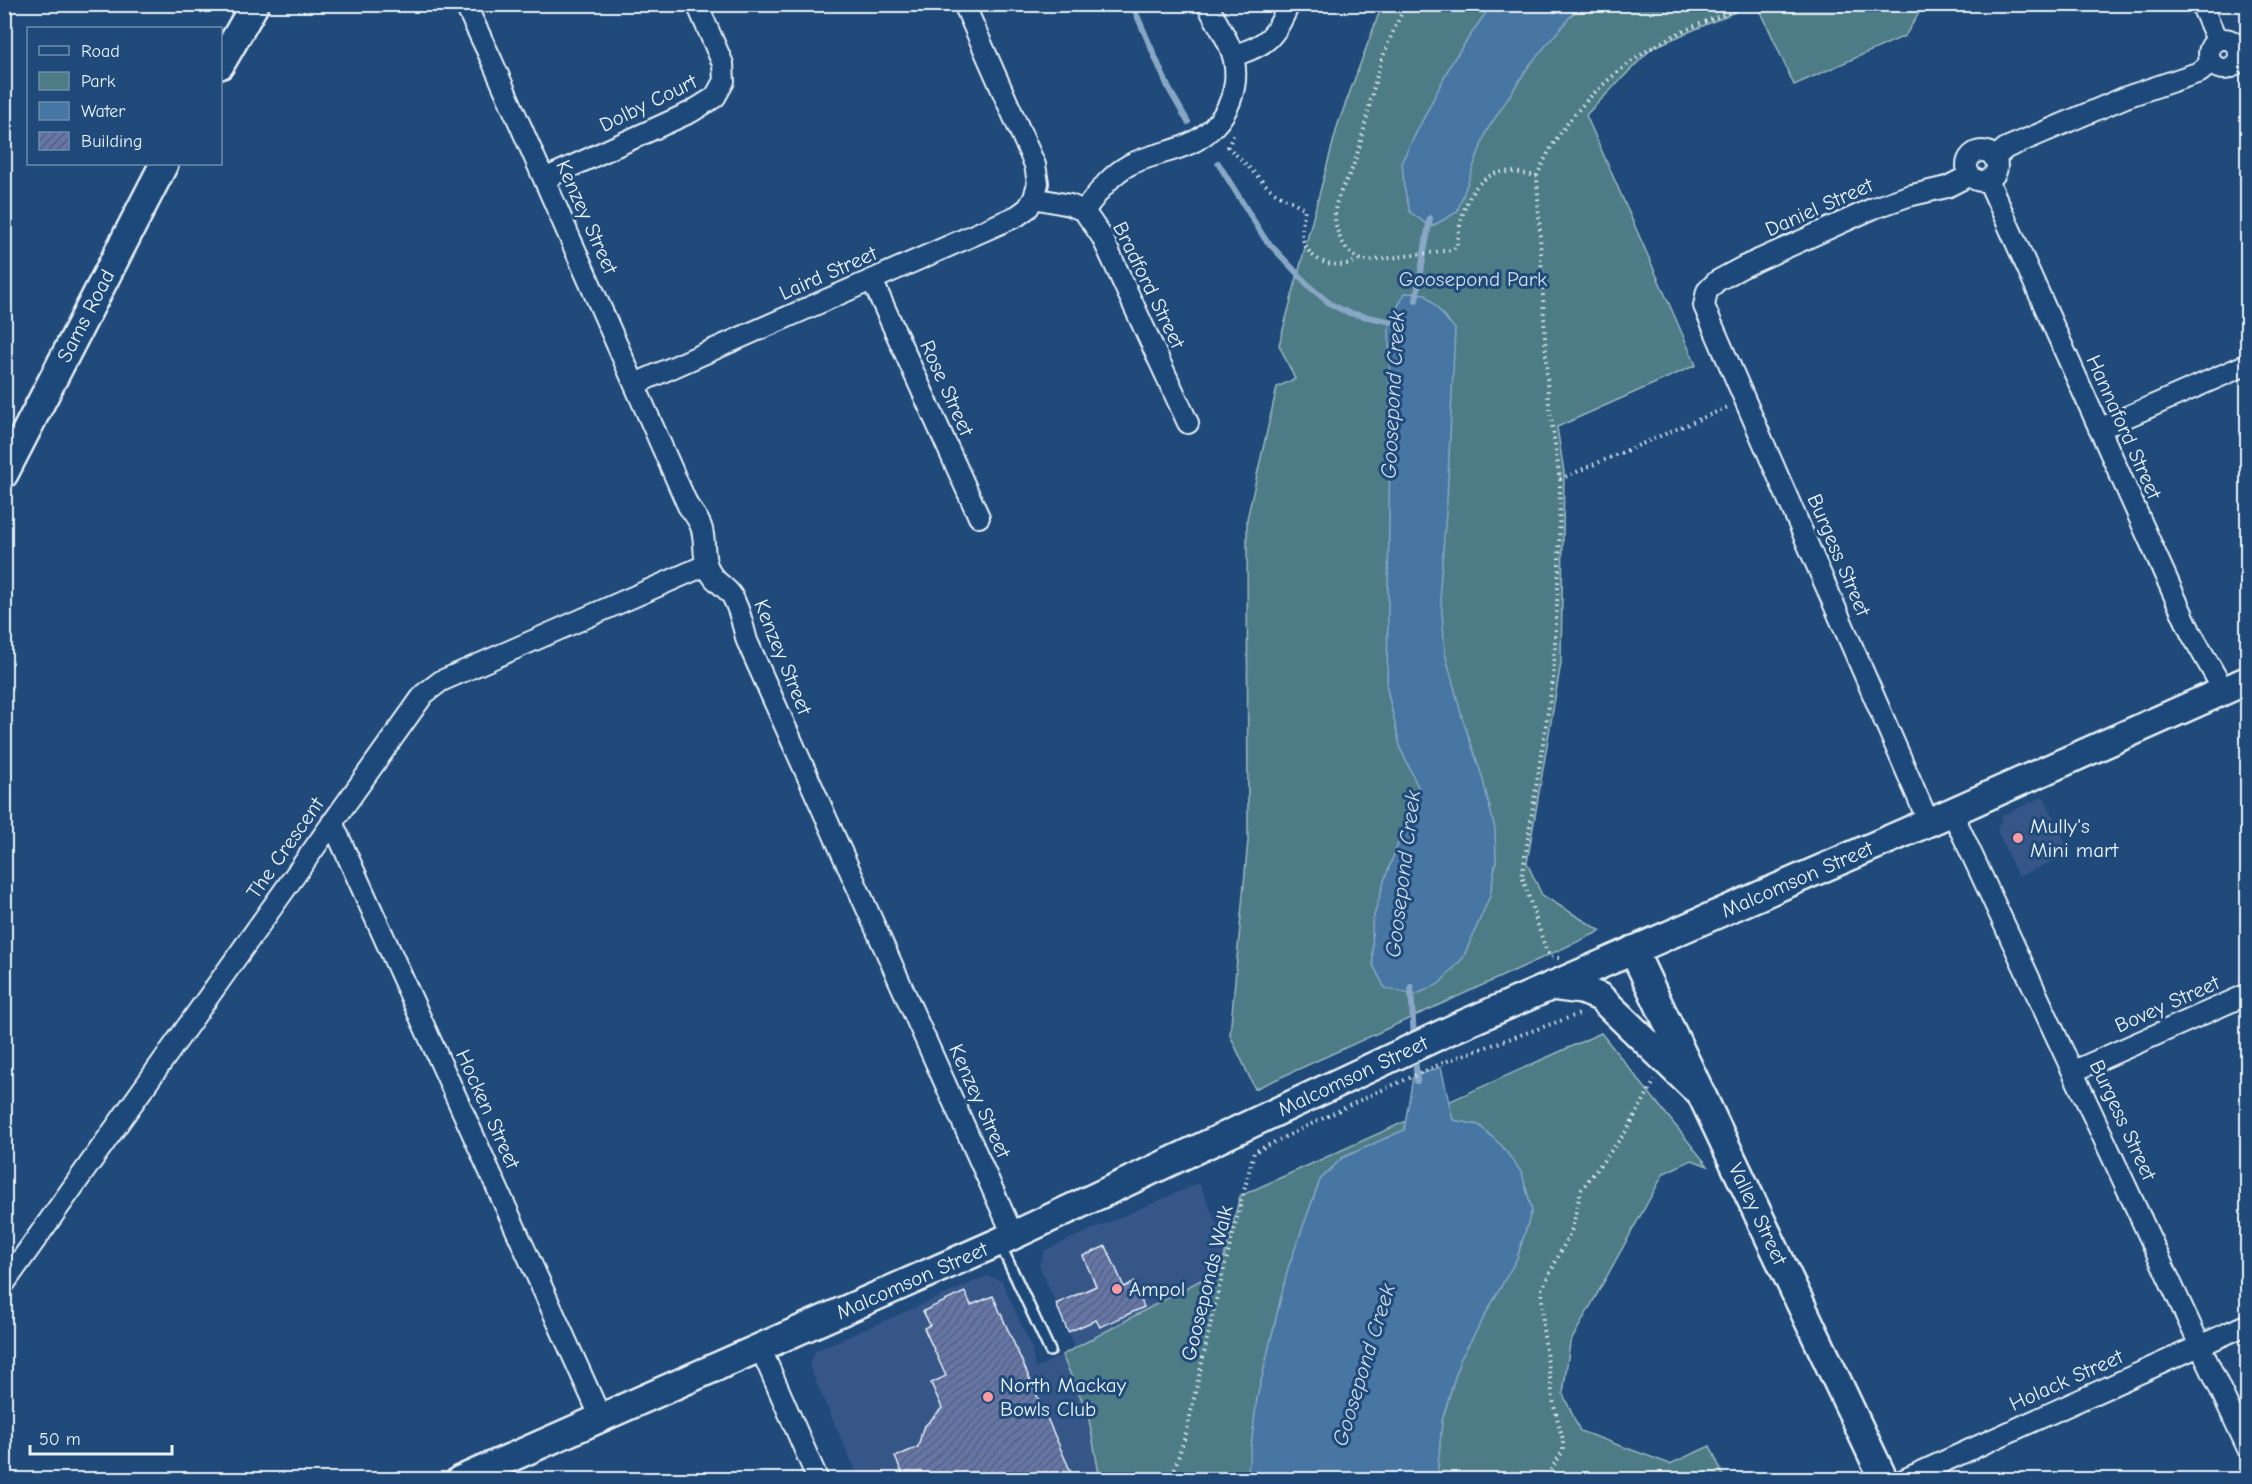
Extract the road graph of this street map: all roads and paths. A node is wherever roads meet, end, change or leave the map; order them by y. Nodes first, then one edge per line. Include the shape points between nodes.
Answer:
1 (255, 4) edge
2 (465, 4) edge
3 (697, 4) edge
4 (964, 4) edge
5 (1207, 4) edge
6 (1289, 4) edge
7 (1406, 4) edge
8 (1751, 4) edge
9 (2202, 4) edge
10 (2234, 41) edge
11 (1233, 56) junction
12 (222, 62) edge
13 (2211, 63) junction
14 (1233, 127) dead end
15 (163, 165) edge
16 (1537, 176) junction
17 (1979, 177) junction
18 (544, 179) junction
19 (1034, 198) junction
20 (1084, 211) junction
21 (1358, 260) junction
22 (872, 280) junction
23 (1704, 306) joint
24 (2247, 364) edge
25 (635, 384) junction
26 (1745, 399) junction
27 (1188, 423) dead end
28 (2099, 429) junction
29 (6, 472) edge
30 (1560, 479) junction
31 (979, 517) dead end
32 (706, 566) junction
33 (2236, 686) edge
34 (1940, 817) junction
35 (332, 822) junction
36 (1633, 950) junction
37 (1562, 958) dead end
38 (1551, 986) junction
39 (2247, 994) edge
40 (1590, 1015) dead end
41 (2074, 1071) junction
42 (1659, 1074) dead end
43 (1369, 1082) junction
44 (1706, 1101) junction
45 (1006, 1238) junction
46 (4, 1284) edge
47 (2247, 1324) edge
48 (2200, 1346) junction
49 (760, 1347) junction
50 (1050, 1351) dead end
51 (600, 1416) junction
52 (2247, 1449) edge
53 (477, 1476) edge
54 (818, 1479) edge
55 (1171, 1479) edge
56 (1544, 1479) edge
57 (1884, 1479) edge
58 (1903, 1479) edge

1 - 12 main road
2 - 18 street, Kenzey Street
3 - 18 street, Dolby Court via 723,64 724,81 715,97 691,112
4 - 19 street via 1035,165 1038,183
5 - 11 street
6 - 11 street via 1268,41
7 - 21 path via 1379,69 1351,175 1335,210 1341,240
8 - 16 path via 1685,31 1630,62 1561,128
9 - 10 street
10 - 13 street via 2210,48
10 - 13 street via 2238,58 2234,66 2219,69
11 - 20 street via 1236,77 1231,103 1223,117 1190,144 1130,164 1118,172
13 - 17 street via 2200,72 2126,97 2006,148 1994,158 1984,152 1975,153 1967,166
14 - 21 path via 1228,147 1268,188 1305,210 1303,239 1314,256 1339,266
15 - 29 main road, Sams Road
16 - 21 path via 1495,174 1480,183 1460,215 1457,246 1452,250
16 - 30 path via 1548,397
17 - 23 street, Daniel Street via 1874,208 1743,267 1717,281 1707,291
17 - 28 street, Hannaford Street
18 - 25 street, Kenzey Street
19 - 20 street, Bradford Street
19 - 22 street, Laird Street via 1017,216
20 - 27 street, Bradford Street via 1116,263
22 - 25 street, Laird Street
22 - 31 street, Rose Street
23 - 26 street, Burgess Street
24 - 28 street
25 - 32 street, Kenzey Street via 688,506 698,518
26 - 30 path
26 - 34 street, Burgess Street
28 - 33 street, Hannaford Street via 2191,633
30 - 37 path via 1553,680 1522,876 1545,947 1551,957
32 - 35 street, The Crescent via 441,681 424,694
32 - 45 street, Kenzey Street via 735,603 747,641
33 - 34 main road, Malcomson Street
34 - 36 main road, Malcomson Street
34 - 41 street, Burgess Street
35 - 46 street, The Crescent
35 - 51 street, Hocken Street
36 - 38 main road, Malcomson Street
36 - 44 main road, Valley Street
38 - 43 main road, Malcomson Street via 1457,1028
38 - 44 main road via 1582,990 1600,998
39 - 41 street, Bovey Street
40 - 43 path, Gooseponds Walk via 1582,1013 1452,1059
41 - 48 street, Burgess Street
42 - 56 path via 1627,1130 1581,1190 1572,1229 1542,1289 1543,1329 1563,1440 1563,1451
43 - 45 main road, Malcomson Street via 1190,1154
43 - 55 path, Gooseponds Walk via 1254,1152 1187,1430
44 - 57 main road, Valley Street
45 - 49 main road, Malcomson Street
45 - 50 lane
47 - 48 street, Holack Street
48 - 52 street, Burgess Street
48 - 58 street, Holack Street
49 - 51 main road, Malcomson Street
49 - 54 street
51 - 53 main road, Malcomson Street

